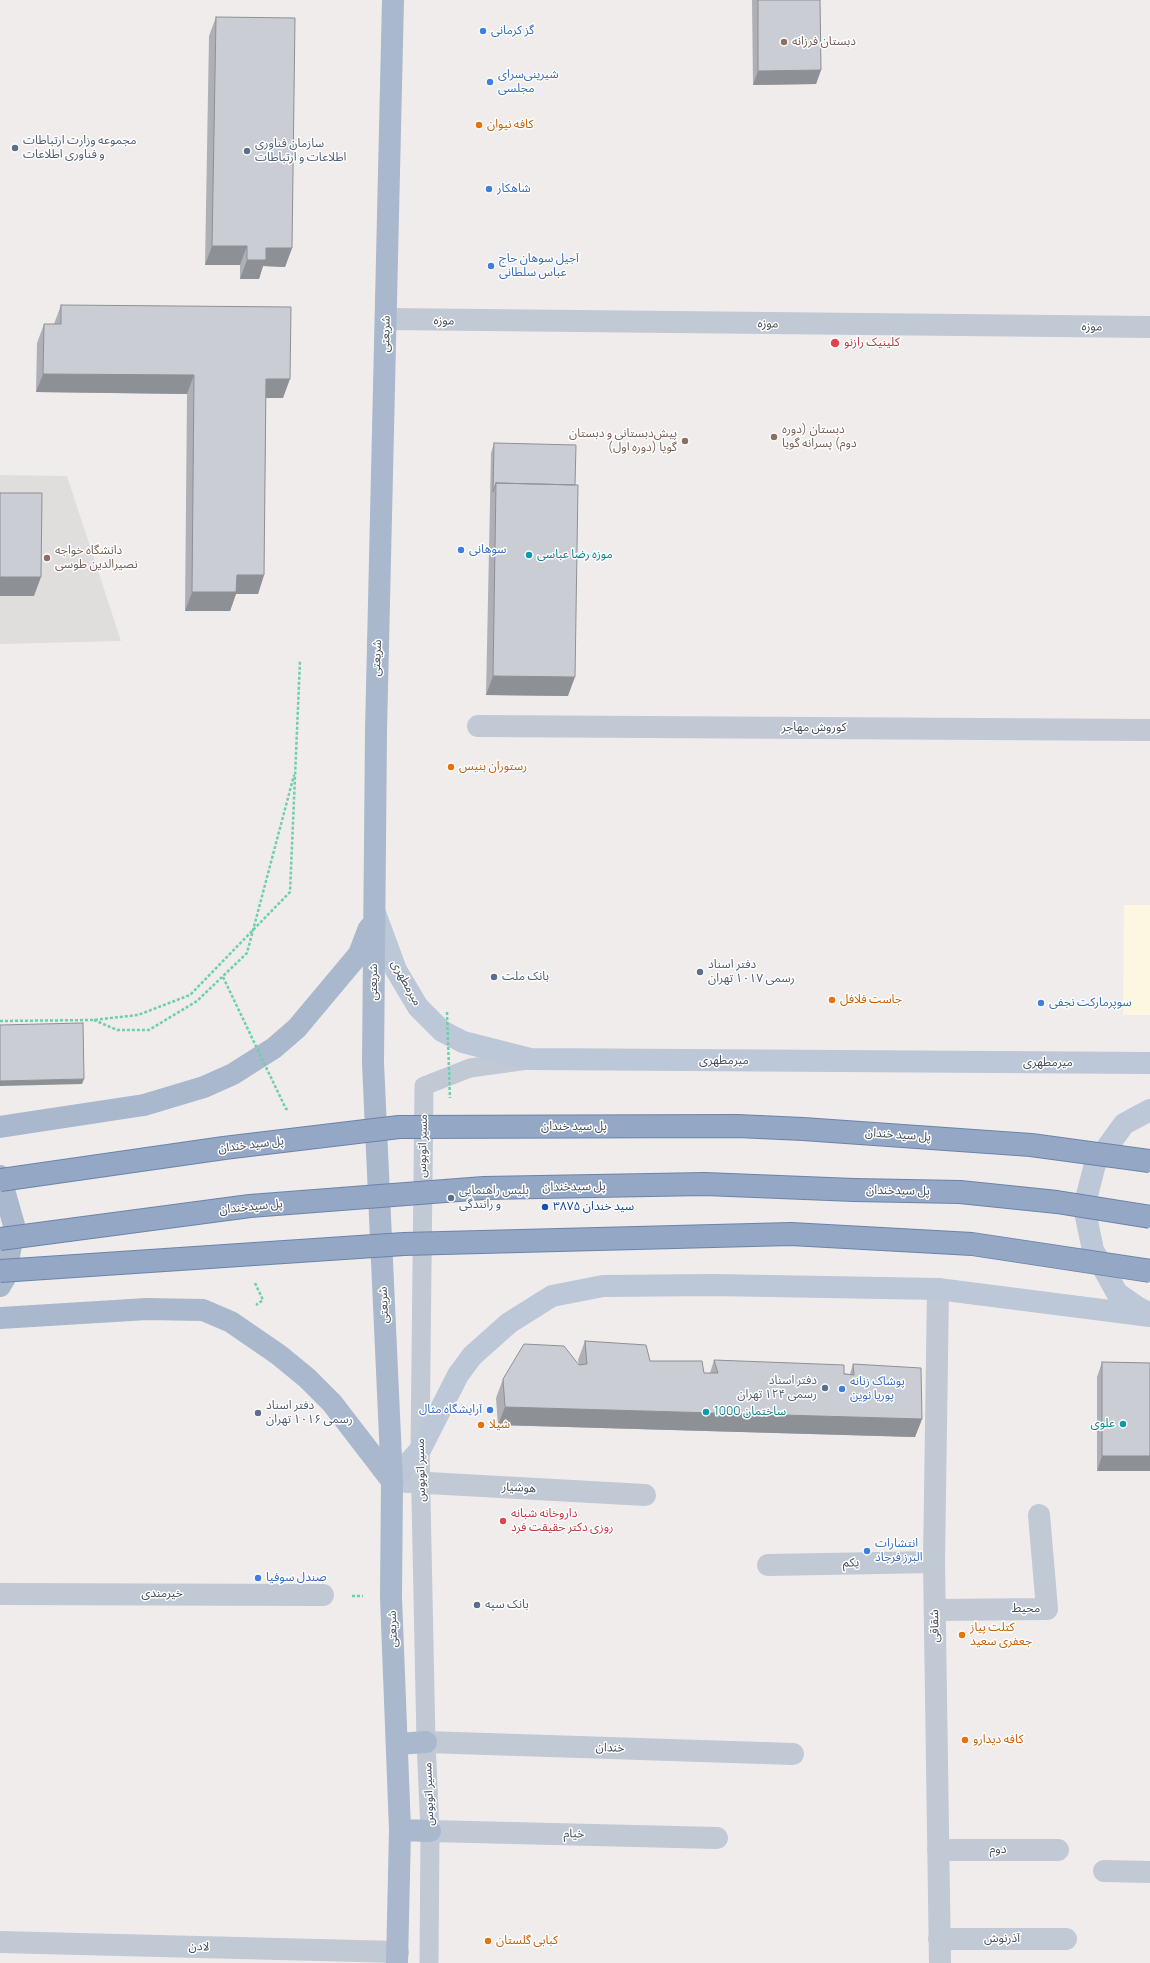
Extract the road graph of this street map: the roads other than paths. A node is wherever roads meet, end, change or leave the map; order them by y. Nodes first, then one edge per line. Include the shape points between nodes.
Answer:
1 (393, 0) edge
2 (387, 319) junction
3 (1150, 327) edge
4 (478, 726) dead end
5 (1150, 730) edge
6 (374, 912) junction
7 (530, 1059) junction
8 (1150, 1063) edge
9 (1150, 1110) edge
10 (0, 1127) edge
11 (1150, 1161) edge
12 (0, 1176) edge
13 (0, 1180) edge
14 (1150, 1217) edge
15 (0, 1240) edge
16 (0, 1271) edge
17 (1150, 1271) edge
18 (0, 1286) edge
19 (938, 1289) junction
20 (1150, 1314) edge
21 (0, 1318) edge
22 (420, 1450) junction
23 (392, 1481) junction
24 (421, 1483) junction
25 (645, 1495) dead end
26 (1039, 1515) dead end
27 (934, 1562) junction
28 (768, 1565) dead end
29 (0, 1594) edge
30 (324, 1595) road end
31 (935, 1610) junction
32 (426, 1742) junction
33 (397, 1744) junction
34 (793, 1754) dead end
35 (400, 1830) junction
36 (430, 1831) junction
37 (717, 1838) dead end
38 (938, 1850) junction
39 (1058, 1850) dead end
40 (1104, 1871) dead end
41 (1150, 1872) edge
42 (939, 1939) junction
43 (1066, 1939) dead end
44 (0, 1942) edge
45 (397, 1957) edge
46 (429, 1963) edge
47 (940, 1963) edge

1 - 2 main road, شریعتی
2 - 3 street, موزه
2 - 6 main road, شریعتی
4 - 5 street, کوروش مهاجر
6 - 7 main road, میرمطهری via 396,970 418,1007 442,1031 463,1042
6 - 10 main road via 359,954 298,1028 274,1048 233,1074 204,1087 144,1105
6 - 23 main road, شریعتی via 374,1063
7 - 8 main road, میرمطهری
7 - 22 lane, مسیر اتوبوس via 470,1068 424,1086
9 - 20 main road via 1124,1124 1095,1164 1084,1207 1094,1250 1117,1293
11 - 13 highway, پل سید خندان, bridge via 1031,1145 803,1129 736,1126 399,1127 224,1148
12 - 18 main road via 14,1225 6,1276
14 - 15 highway, پل سیدخندان, bridge via 1057,1202 960,1192 705,1184 484,1188 250,1206
16 - 17 highway, bridge via 404,1244 791,1234 972,1244
19 - 20 main road
19 - 22 main road via 603,1286 552,1296 509,1323 472,1356 458,1375
19 - 27 street, شقاقی
21 - 23 main road via 147,1308 203,1310 231,1322 307,1378 332,1403
22 - 23 main road
22 - 24 lane, مسیر اتوبوس
23 - 24 street, هوشیار
23 - 33 main road, شریعتی via 391,1597
24 - 25 street, هوشیار
24 - 32 lane, مسیر اتوبوس
26 - 31 street, محیط via 1047,1609
27 - 28 street, یکم
27 - 31 street, شقاقی
29 - 30 street, خیرمندی
31 - 38 street, شقاقی
32 - 33 main road
32 - 34 street, خندان
32 - 36 lane, مسیر اتوبوس
33 - 35 main road, شریعتی
35 - 36 main road
35 - 45 main road, شریعتی
36 - 37 street, خیام
36 - 46 lane, مسیر اتوبوس
38 - 39 street, دوم
38 - 42 street, شقاقی
40 - 41 street
42 - 43 street, آذرنوش
42 - 47 street, شقاقی
44 - 45 street, لادن

